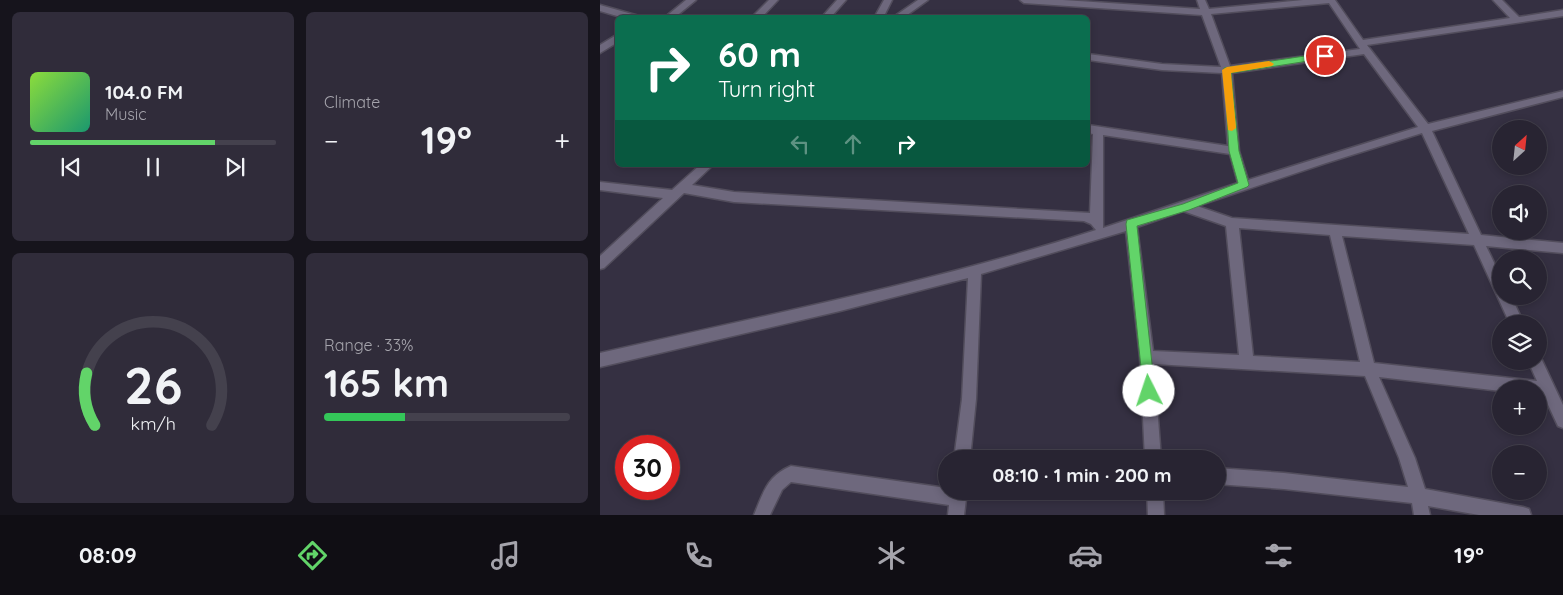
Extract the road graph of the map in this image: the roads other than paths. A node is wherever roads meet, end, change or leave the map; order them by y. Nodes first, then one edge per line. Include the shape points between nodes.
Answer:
1 (692, 0) edge
2 (774, 0) edge
3 (842, 0) edge
4 (888, 0) edge
5 (924, 0) edge
6 (1024, 0) edge
7 (1201, 0) edge
8 (1330, 0) edge
9 (1497, 0) edge
10 (600, 8) edge
11 (1204, 12) junction
12 (1563, 13) edge
13 (625, 15) edge
14 (672, 15) edge
15 (758, 15) edge
16 (828, 15) edge
17 (880, 15) edge
18 (901, 15) edge
19 (1518, 21) junction
20 (615, 39) edge
21 (1364, 47) junction
22 (600, 50) edge
23 (1090, 57) edge
24 (1227, 70) junction
25 (1563, 94) edge
26 (1425, 128) junction
27 (1093, 130) edge
28 (1234, 151) junction
29 (704, 167) edge
30 (1244, 185) junction
31 (600, 186) edge
32 (678, 192) junction
33 (1185, 207) junction
34 (1096, 221) junction
35 (1232, 223) junction
36 (1131, 224) junction
37 (1335, 231) junction
38 (1102, 233) junction
39 (1478, 240) junction
40 (1563, 248) edge
41 (600, 264) edge
42 (975, 270) junction
43 (1492, 270) edge
44 (1147, 358) junction
45 (600, 360) edge
46 (1247, 363) junction
47 (1369, 369) junction
48 (1539, 370) edge
49 (1548, 389) junction
50 (1563, 420) edge
51 (963, 450) edge
52 (1152, 450) edge
53 (1226, 477) edge
54 (938, 492) edge
55 (1420, 496) junction
56 (958, 500) edge
57 (1155, 500) edge
58 (762, 515) edge
59 (956, 515) edge
60 (1156, 515) edge
61 (1422, 515) edge
62 (1523, 515) edge

1 - 14 street
2 - 15 street
3 - 16 street
4 - 17 street
5 - 18 street
6 - 11 street
7 - 11 street
8 - 11 street
8 - 21 street
9 - 19 street
10 - 13 street
11 - 24 street
12 - 19 street
19 - 21 street
20 - 22 street
21 - 24 street
21 - 26 street
23 - 24 street via 1162,67
24 - 28 street
25 - 26 street
26 - 30 street
26 - 39 street
27 - 28 street
27 - 34 street
28 - 30 street
29 - 32 street
30 - 33 street
31 - 32 street
32 - 34 street via 1086,216
32 - 41 street
33 - 35 street
33 - 36 street
34 - 38 street
35 - 37 street
35 - 46 street
36 - 38 street
36 - 44 street
37 - 39 street
37 - 47 street
38 - 42 street
39 - 40 street
39 - 43 street
42 - 45 street
42 - 51 street via 969,399
44 - 46 street
44 - 52 street
46 - 47 street
47 - 49 street
47 - 55 street
48 - 49 street
49 - 50 street
53 - 55 street
54 - 58 street via 791,474 777,483
55 - 61 street
55 - 62 street
56 - 59 street
57 - 60 street

